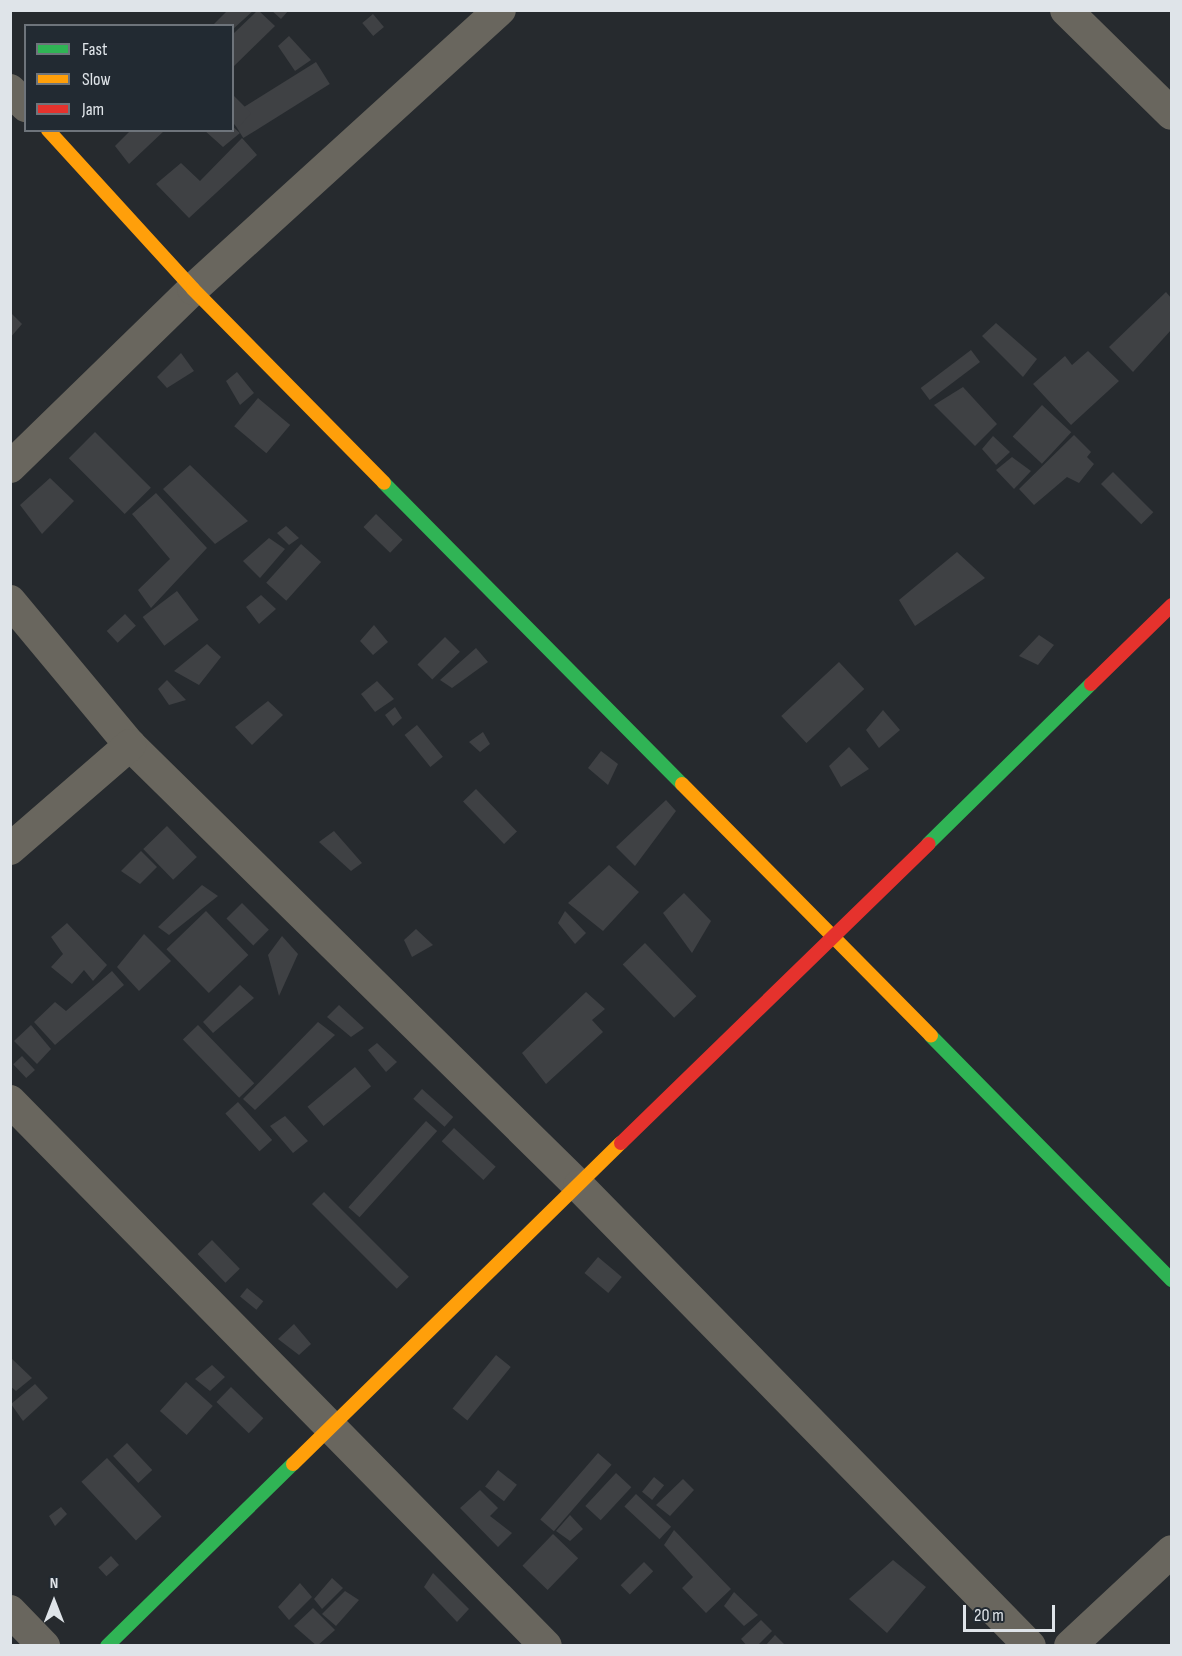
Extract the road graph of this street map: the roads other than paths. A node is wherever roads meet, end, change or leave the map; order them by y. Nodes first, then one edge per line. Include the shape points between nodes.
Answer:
1 (501, 10) edge
2 (1066, 10) edge
3 (10, 90) edge
4 (24, 104) edge
5 (1172, 114) edge
6 (50, 132) edge
7 (193, 289) junction
8 (10, 467) edge
9 (10, 601) edge
10 (1172, 605) edge
11 (130, 745) junction
12 (10, 849) edge
13 (833, 935) junction
14 (10, 1101) edge
15 (579, 1186) junction
16 (1172, 1280) edge
17 (330, 1428) junction
18 (1172, 1551) edge
19 (10, 1611) edge
20 (44, 1646) edge
21 (107, 1646) edge
22 (546, 1646) edge
23 (1030, 1646) edge
24 (1070, 1646) edge

1 - 7 street
2 - 5 street
3 - 4 street
6 - 7 street
7 - 8 street
7 - 13 street
9 - 11 street
10 - 13 street
11 - 12 street
11 - 15 street
13 - 15 street
13 - 16 street
14 - 17 street
15 - 17 street
15 - 23 street
17 - 21 street
17 - 22 street
18 - 24 street
19 - 20 street

